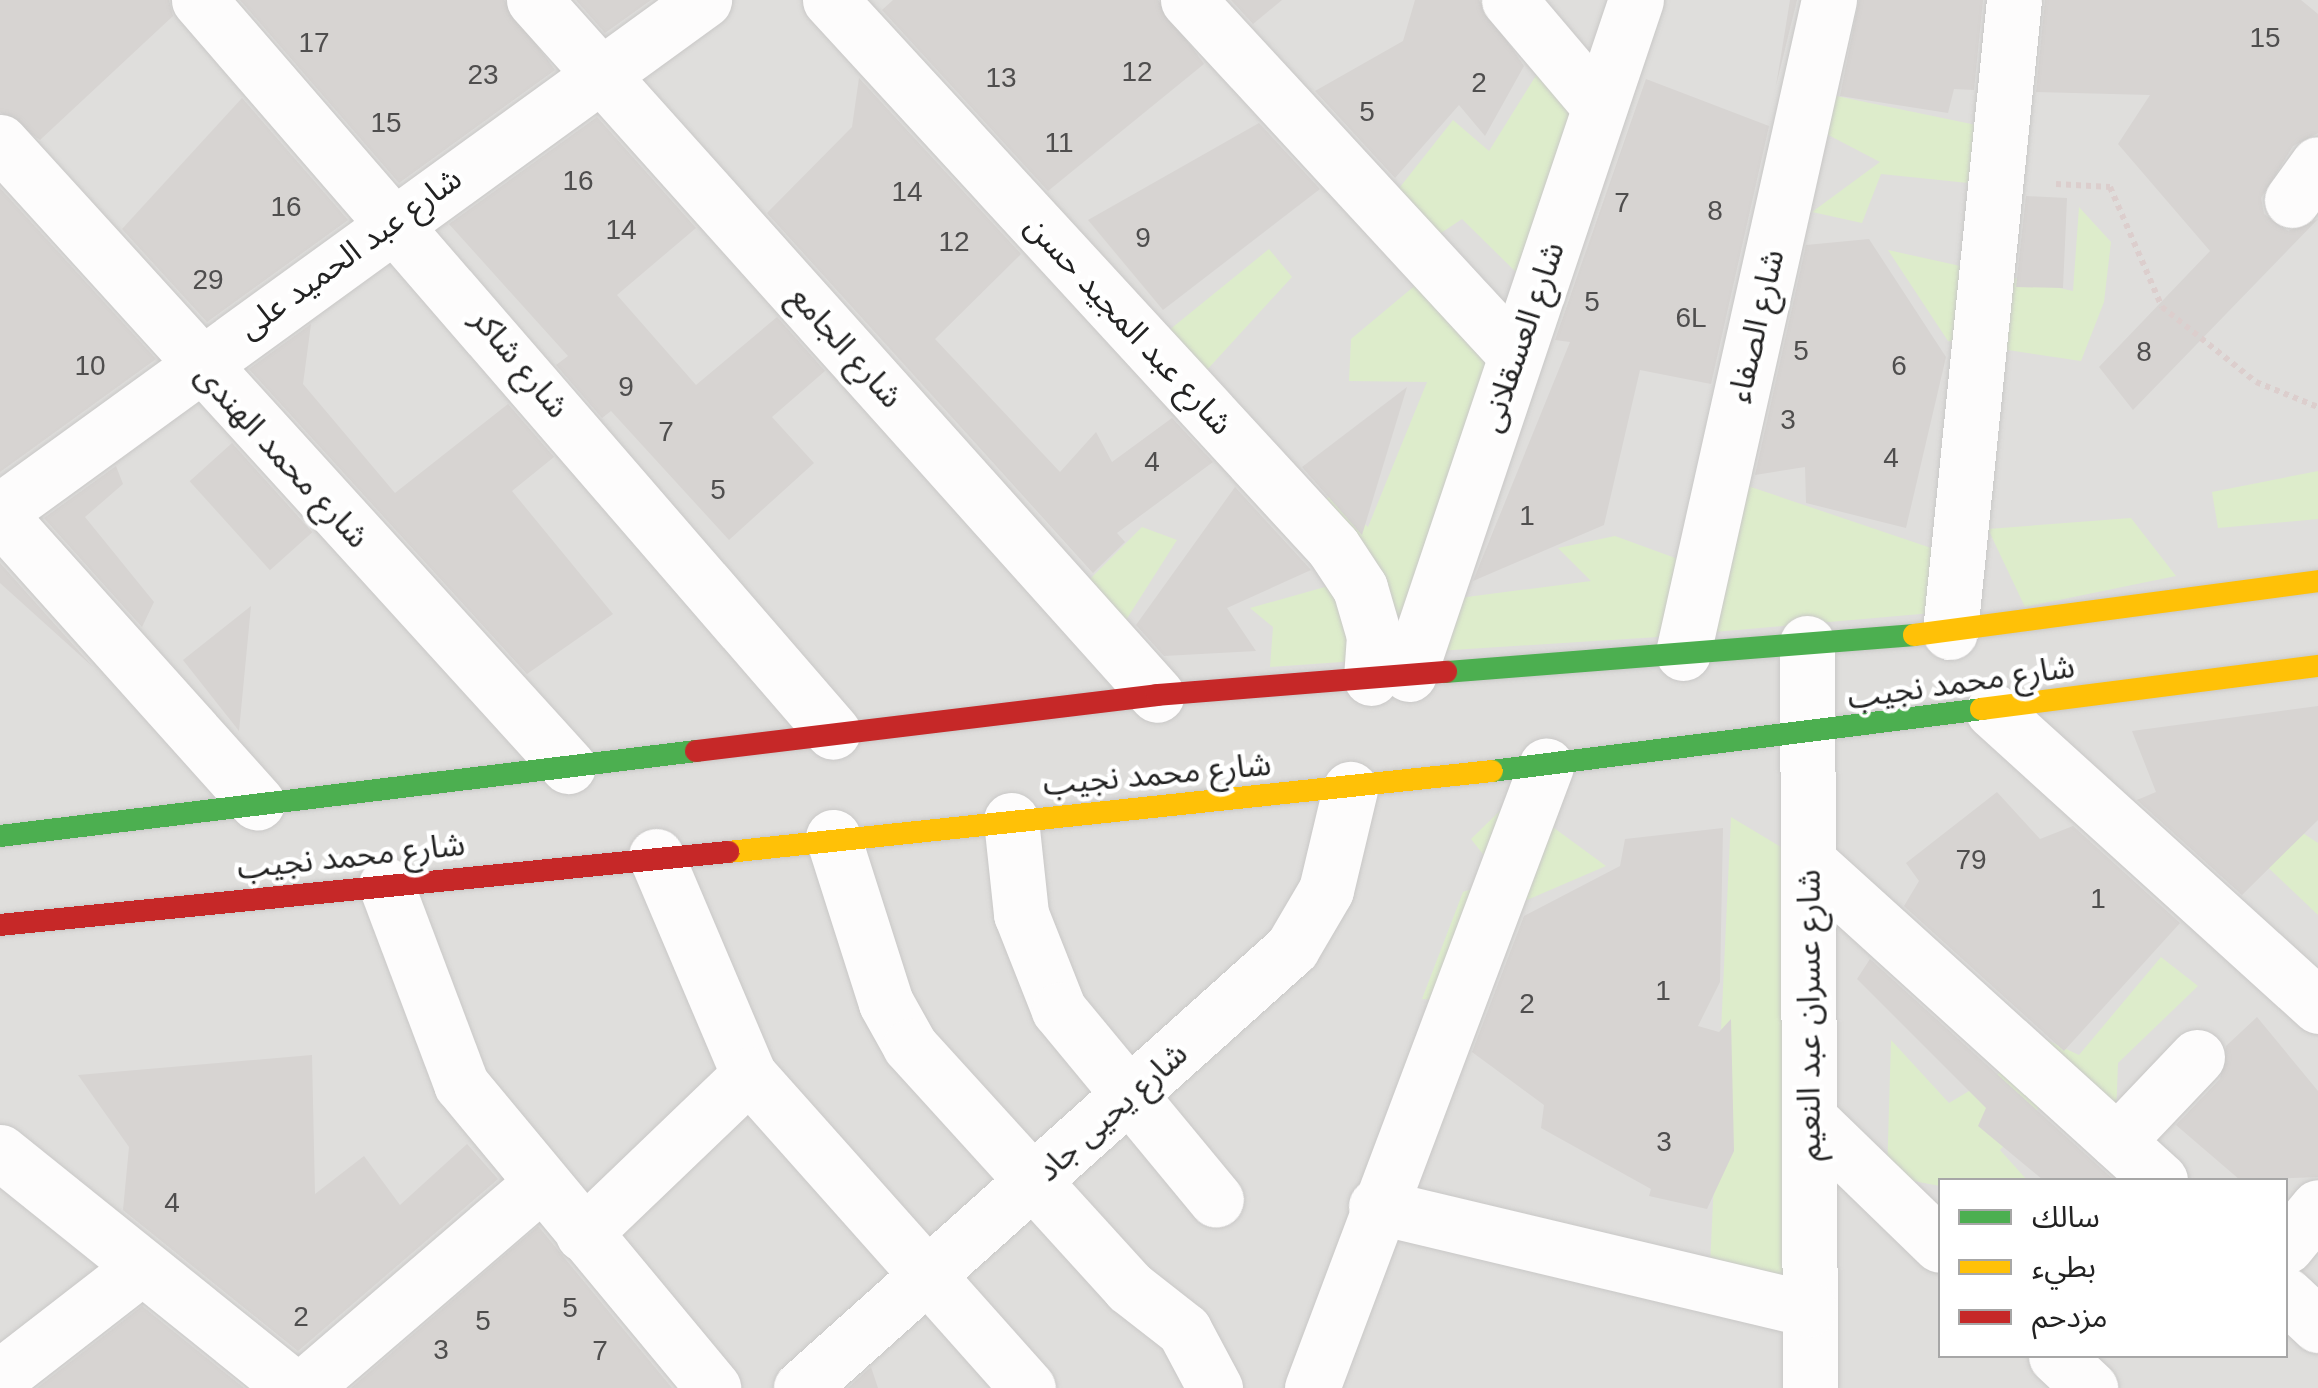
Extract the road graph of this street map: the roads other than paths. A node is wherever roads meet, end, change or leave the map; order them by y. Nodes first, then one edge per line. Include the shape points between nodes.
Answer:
1 (199, 0) edge
2 (534, 0) edge
3 (704, 0) edge
4 (830, 0) edge
5 (1188, 0) edge
6 (1509, 0) edge
7 (1636, 0) edge
8 (1830, 0) edge
9 (2014, 0) edge
10 (600, 72) junction
11 (1599, 106) junction
12 (0, 142) edge
13 (397, 219) junction
14 (1516, 355) junction
15 (198, 364) junction
16 (0, 514) edge
17 (2318, 582) edge
18 (1950, 632) junction
19 (1807, 642) junction
20 (1683, 653) junction
21 (2318, 666) edge
22 (1390, 676) junction
23 (1157, 695) junction
24 (1993, 710) junction
25 (834, 732) junction
26 (1810, 736) junction
27 (568, 766) junction
28 (1546, 766) junction
29 (1350, 789) junction
30 (258, 802) junction
31 (1011, 820) junction
32 (0, 836) edge
33 (833, 837) junction
34 (656, 856) junction
35 (1809, 862) junction
36 (386, 885) junction
37 (0, 925) edge
38 (2318, 1006) edge
39 (2196, 1057) dead end
40 (749, 1076) junction
41 (1128, 1099) junction
42 (1809, 1118) junction
43 (2117, 1141) junction
44 (0, 1152) edge
45 (1038, 1178) junction
46 (2158, 1178) edge
47 (541, 1183) junction
48 (1216, 1200) dead end
49 (1376, 1206) junction
50 (2318, 1207) edge
51 (583, 1234) junction
52 (1938, 1243) edge
53 (2288, 1244) edge
54 (139, 1269) junction
55 (928, 1275) junction
56 (2288, 1297) edge
57 (1809, 1308) junction
58 (2318, 1324) edge
59 (2058, 1358) edge
60 (0, 1376) edge
61 (294, 1388) edge
62 (302, 1388) edge
63 (712, 1388) edge
64 (801, 1388) edge
65 (1028, 1388) edge
66 (1215, 1388) edge
67 (1312, 1388) edge
68 (1810, 1388) edge
69 (2090, 1388) edge

1 - 13 street, شارع شاكر
2 - 10 street, شارع الجامع
3 - 10 street, شارع عبد الحميد على
4 - 22 street, شارع عبد المجيد حسن via 1333,547 1360,588
5 - 14 street
6 - 11 street
7 - 11 street, شارع العسقلانى
8 - 20 street, شارع الصفاء
9 - 18 street
10 - 13 street, شارع عبد الحميد على
10 - 23 street, شارع الجامع
11 - 14 street, شارع العسقلانى
12 - 15 street, شارع محمد الهندى
13 - 15 street, شارع عبد الحميد على
13 - 25 street, شارع شاكر
14 - 22 street, شارع العسقلانى
15 - 16 street, شارع عبد الحميد على
15 - 27 street, شارع محمد الهندى
16 - 30 street
17 - 18 main road, شارع محمد نجيب
18 - 19 main road, شارع محمد نجيب
19 - 20 main road, شارع محمد نجيب
19 - 26 street, شارع عسران عبد النعيم
20 - 22 main road, شارع محمد نجيب
21 - 24 main road, شارع محمد نجيب
22 - 23 main road, شارع محمد نجيب
23 - 25 main road, شارع محمد نجيب
24 - 26 main road, شارع محمد نجيب
24 - 38 street
25 - 27 main road, شارع محمد نجيب
26 - 28 main road, شارع محمد نجيب
26 - 35 street, شارع عسران عبد النعيم
27 - 30 main road, شارع محمد نجيب
28 - 29 main road, شارع محمد نجيب
28 - 49 street
29 - 31 main road, شارع محمد نجيب
29 - 41 street, شارع يحيى جاد via 1312,920
30 - 32 main road, شارع محمد نجيب
31 - 33 main road, شارع محمد نجيب
31 - 41 street via 1035,959 1090,1058
33 - 34 main road, شارع محمد نجيب
33 - 45 street via 886,1004 910,1046
34 - 36 main road, شارع محمد نجيب
34 - 40 street
35 - 42 street, شارع عسران عبد النعيم
35 - 43 street
36 - 37 main road, شارع محمد نجيب
36 - 47 street via 446,1057
39 - 43 street
40 - 51 street
40 - 55 street
41 - 45 street, شارع يحيى جاد
41 - 48 street
42 - 52 street
42 - 57 street, شارع عسران عبد النعيم
43 - 46 street
44 - 54 street
45 - 55 street, شارع يحيى جاد
45 - 66 street via 1128,1287 1184,1330
47 - 51 street
47 - 62 street
49 - 57 street
49 - 67 street
50 - 53 street
51 - 63 street
54 - 60 street
54 - 61 street
55 - 64 street, شارع يحيى جاد
55 - 65 street
56 - 58 street
57 - 68 street, شارع عسران عبد النعيم
59 - 69 street

